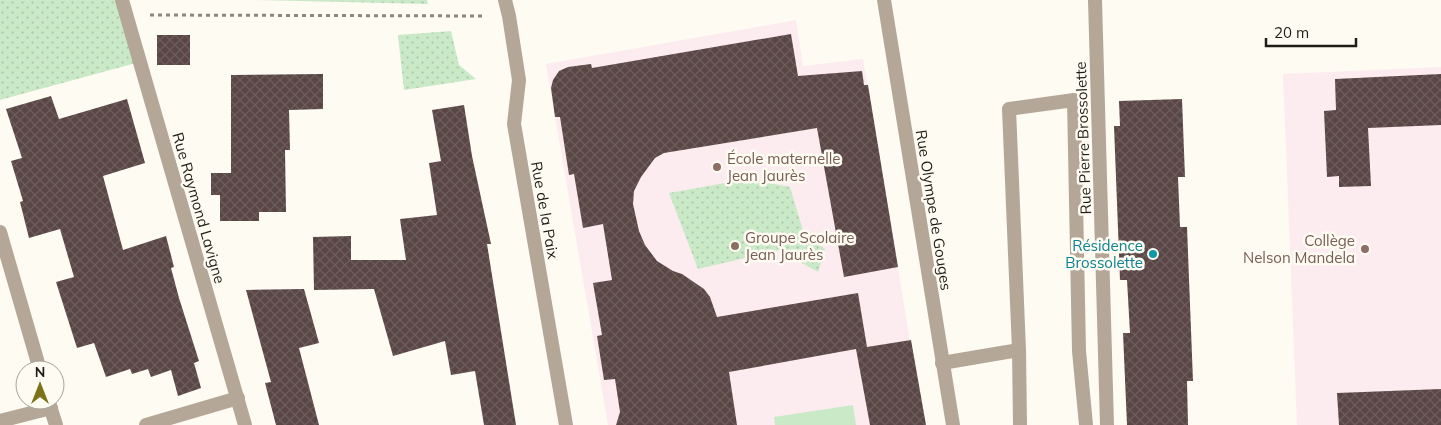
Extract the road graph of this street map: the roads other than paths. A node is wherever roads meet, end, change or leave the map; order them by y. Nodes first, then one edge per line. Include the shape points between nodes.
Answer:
1 (122, 0) edge
2 (505, 0) edge
3 (884, 0) edge
4 (1095, 0) edge
5 (0, 232) edge
6 (1019, 350) junction
7 (37, 360) edge
8 (942, 363) junction
9 (238, 398) junction
10 (32, 410) edge
11 (52, 410) edge
12 (0, 421) edge
13 (56, 425) edge
14 (146, 425) edge
15 (245, 425) edge
16 (566, 425) edge
17 (953, 425) edge
18 (1020, 425) edge
19 (1086, 425) edge
20 (1107, 425) edge

1 - 9 street, Rue Raymond Lavigne
2 - 16 street, Rue de la Paix via 518,80 514,124
3 - 8 street, Rue Olympe de Gouges
4 - 20 street, Rue Pierre Brossolette
5 - 7 street
6 - 8 street
6 - 18 street
6 - 19 street via 1010,108 1074,100 1079,351
8 - 17 street, Rue Olympe de Gouges
9 - 14 street
9 - 15 street, Rue Raymond Lavigne
10 - 12 street
11 - 13 street

